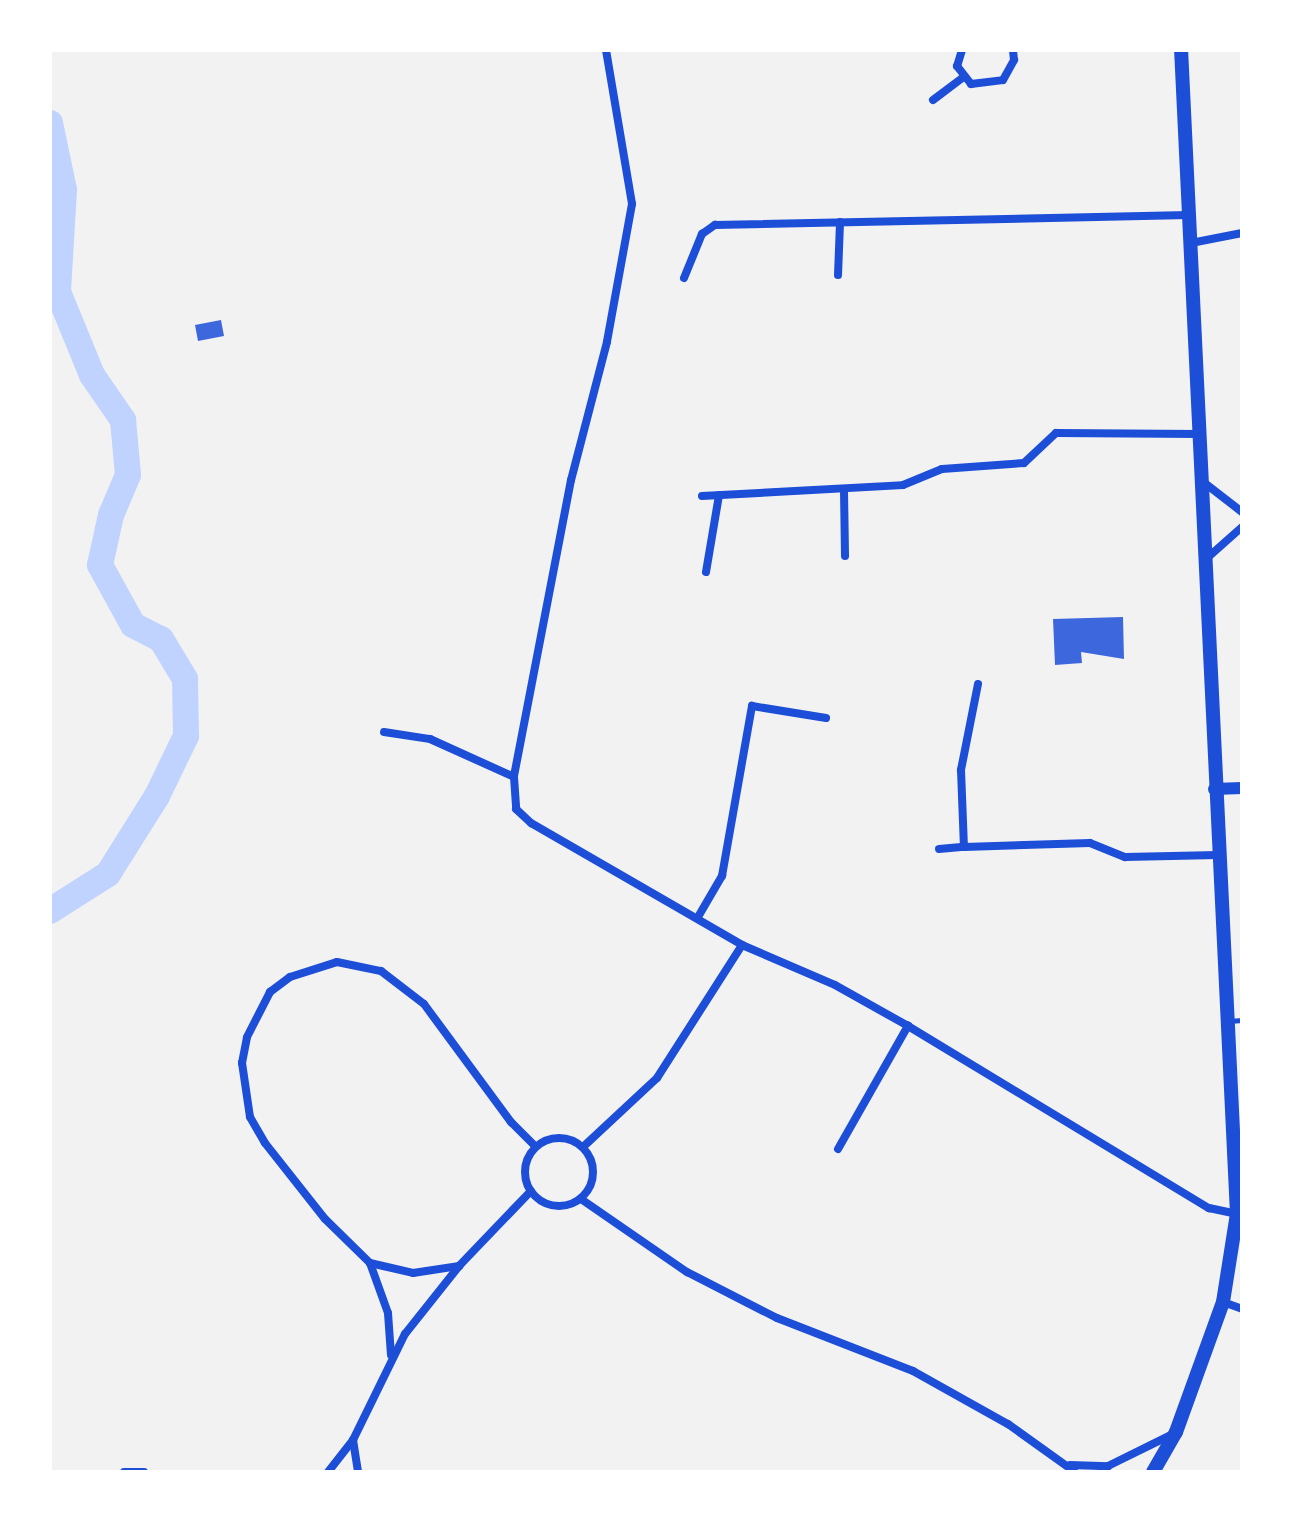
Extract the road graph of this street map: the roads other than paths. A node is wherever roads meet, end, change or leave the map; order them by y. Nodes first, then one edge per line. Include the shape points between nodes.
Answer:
1 (606, 50) edge
2 (962, 50) edge
3 (1013, 50) edge
4 (1181, 50) edge
5 (962, 78) junction
6 (933, 100) dead end
7 (1189, 215) junction
8 (840, 222) junction
9 (1242, 233) edge
10 (1191, 243) junction
11 (838, 275) dead end
12 (684, 278) dead end
13 (1199, 434) junction
14 (1201, 481) junction
15 (844, 491) junction
16 (719, 495) junction
17 (702, 496) dead end
18 (1242, 512) edge
19 (1242, 527) edge
20 (845, 556) dead end
21 (1206, 559) junction
22 (706, 572) dead end
23 (978, 684) dead end
24 (826, 718) dead end
25 (384, 732) dead end
26 (514, 777) junction
27 (1242, 788) edge
28 (1214, 789) junction
29 (964, 847) junction
30 (939, 849) dead end
31 (1218, 855) junction
32 (698, 917) junction
33 (742, 945) junction
34 (1235, 1020) edge
35 (908, 1026) junction
36 (536, 1147) junction
37 (583, 1147) junction
38 (838, 1149) dead end
39 (1239, 1178) edge
40 (531, 1191) junction
41 (581, 1199) junction
42 (1237, 1214) junction
43 (370, 1263) junction
44 (459, 1266) junction
45 (1223, 1302) junction
46 (1242, 1309) edge
47 (391, 1355) junction
48 (1176, 1432) junction
49 (353, 1440) junction
50 (1072, 1469) edge
51 (1156, 1470) edge
52 (124, 1472) edge
53 (144, 1472) edge
54 (328, 1472) edge
55 (358, 1472) edge

1 - 26 street via 632,204 607,342 571,480
2 - 5 street via 957,66
3 - 5 street via 1014,60 1003,80 971,84
4 - 7 main road
5 - 6 street
7 - 8 street
7 - 10 main road
8 - 11 street
8 - 12 street via 715,225 702,234
9 - 10 street
10 - 13 main road
13 - 14 main road
13 - 15 street via 1056,433 1024,463 942,469 903,485
14 - 18 street
14 - 21 main road
15 - 16 street
15 - 20 street
16 - 17 street
16 - 22 street
19 - 21 street
21 - 28 main road
23 - 29 street via 961,770
24 - 32 street via 752,706 722,876
25 - 26 street via 430,739
26 - 32 street via 513,801 531,823
27 - 28 street
28 - 31 main road
29 - 30 street
29 - 31 street via 1090,843 1125,857
31 - 34 main road
32 - 33 street
33 - 35 street via 835,985
33 - 37 street via 657,1078
34 - 39 main road
35 - 38 street
35 - 42 street via 1209,1208
36 - 37 street via 564,1138
36 - 40 street via 526,1163
36 - 43 street via 404,985 360,963 337,962 290,977 270,992 247,1037 242,1063 250,1117 325,1219
37 - 41 street via 593,1173
39 - 42 main road
40 - 41 street via 549,1205
40 - 44 street
41 - 50 street via 645,1246 730,1296 913,1371 1008,1424
42 - 45 main road
43 - 44 street via 413,1273
43 - 47 street via 388,1313
44 - 47 street
45 - 46 street
45 - 48 main road
47 - 49 street
48 - 50 street via 1108,1466
48 - 51 main road
49 - 54 street
49 - 55 street
52 - 53 street

